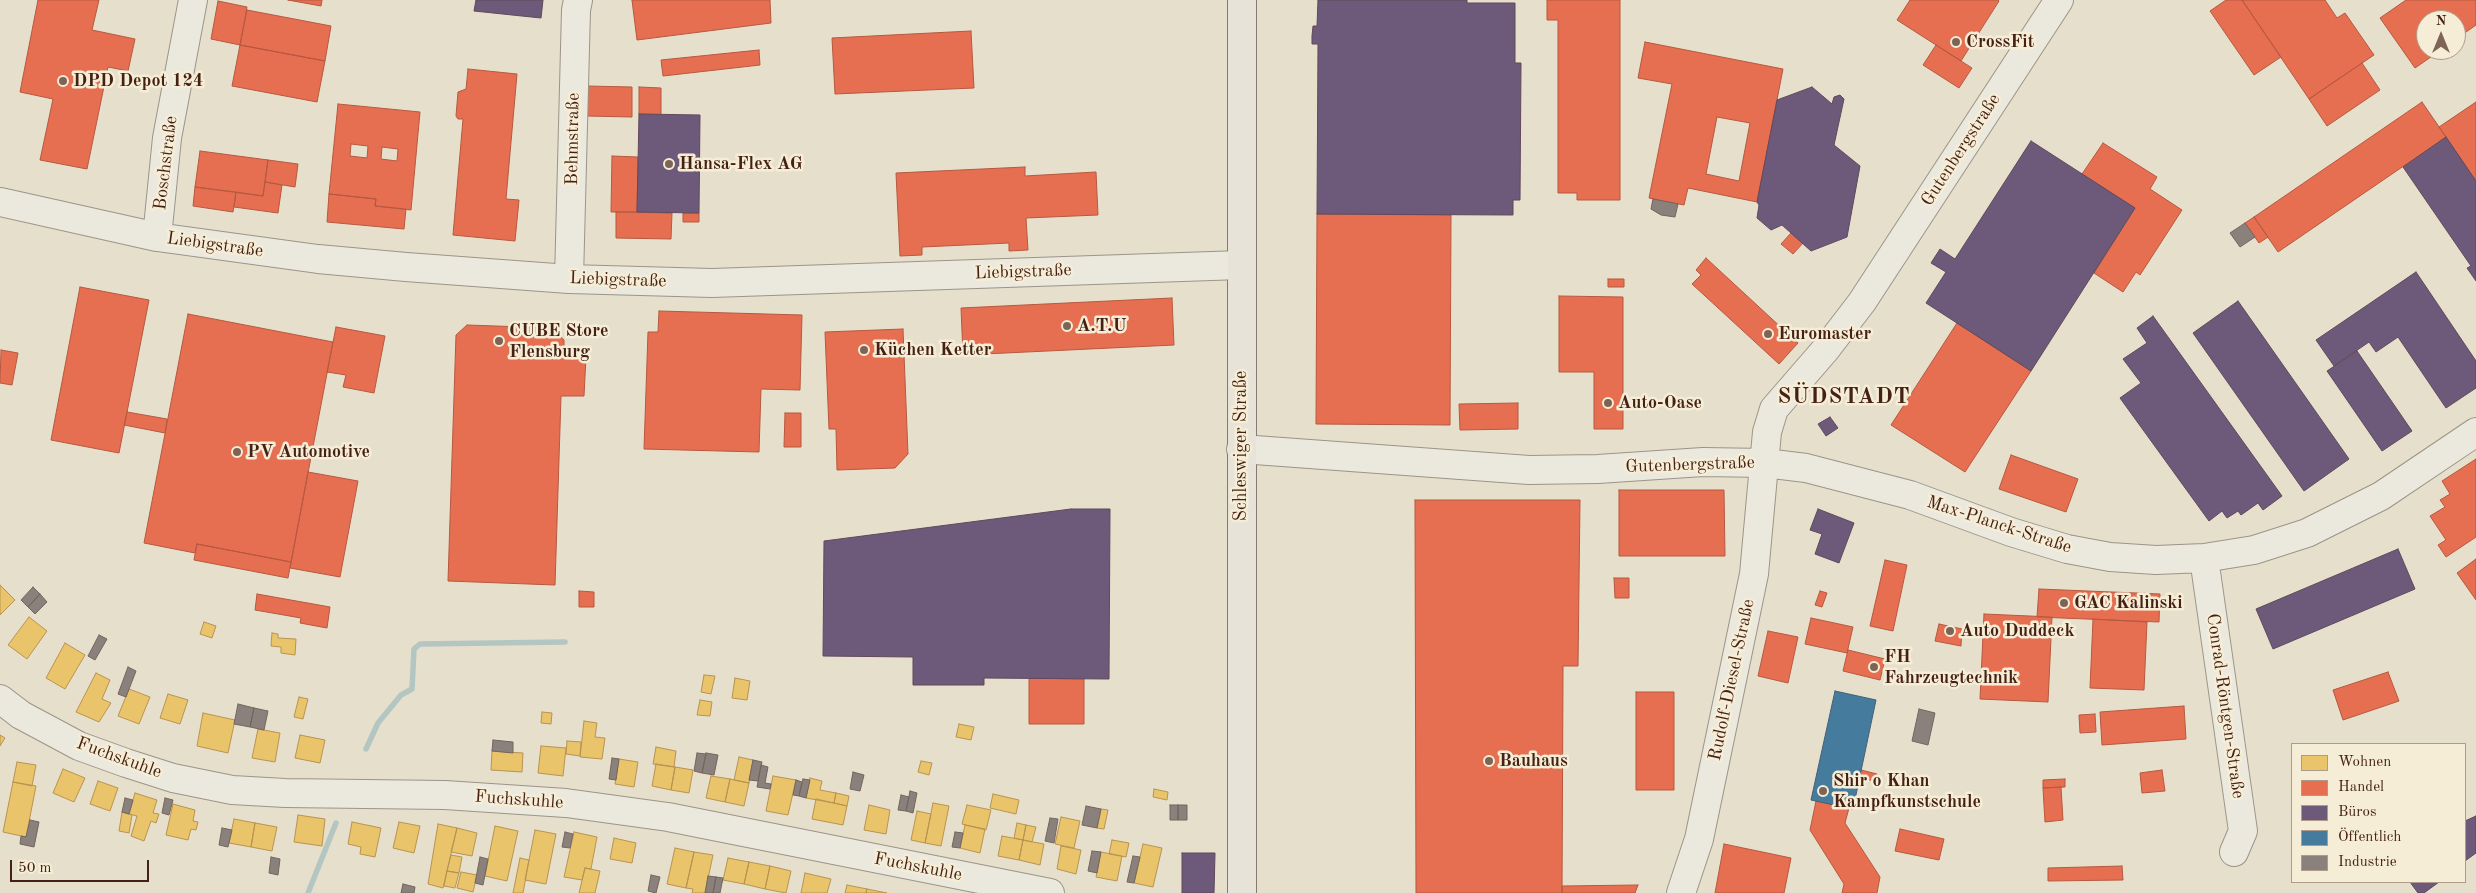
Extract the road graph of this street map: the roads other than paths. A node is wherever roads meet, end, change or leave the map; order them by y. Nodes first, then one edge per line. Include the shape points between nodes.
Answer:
1 (193, 0) edge
2 (578, 0) edge
3 (1242, 0) edge
4 (2059, 0) edge
5 (0, 202) edge
6 (158, 237) junction
7 (1242, 265) junction
8 (570, 279) junction
9 (2476, 432) edge
10 (1241, 449) junction
11 (1765, 463) junction
12 (2204, 558) junction
13 (0, 699) edge
14 (2234, 852) dead end
15 (1050, 893) edge
16 (1242, 893) edge
17 (1681, 893) edge

1 - 6 street, Boschstraße via 167,138
2 - 8 street, Behmstraße
3 - 7 main road, Schleswiger Straße
4 - 11 street, Gutenbergstraße via 1862,302 1774,409 1767,432
5 - 6 street, Liebigstraße
6 - 8 street, Liebigstraße via 406,268
7 - 8 street, Liebigstraße via 712,284
7 - 10 main road, Schleswiger Straße
9 - 12 street, Max-Planck-Straße via 2381,496 2307,532 2254,550
10 - 11 street, Gutenbergstraße via 1528,470 1703,462
10 - 16 main road, Schleswiger Straße
11 - 12 street, Max-Planck-Straße via 1806,468 1910,495 2067,549 2148,559
11 - 17 street, Rudolf-Diesel-Straße via 1754,574 1699,838
12 - 14 street, Conrad-Röntgen-Straße via 2243,831
13 - 15 street, Fuchskuhle via 21,715 79,746 173,778 232,790 445,795 566,803 668,817

